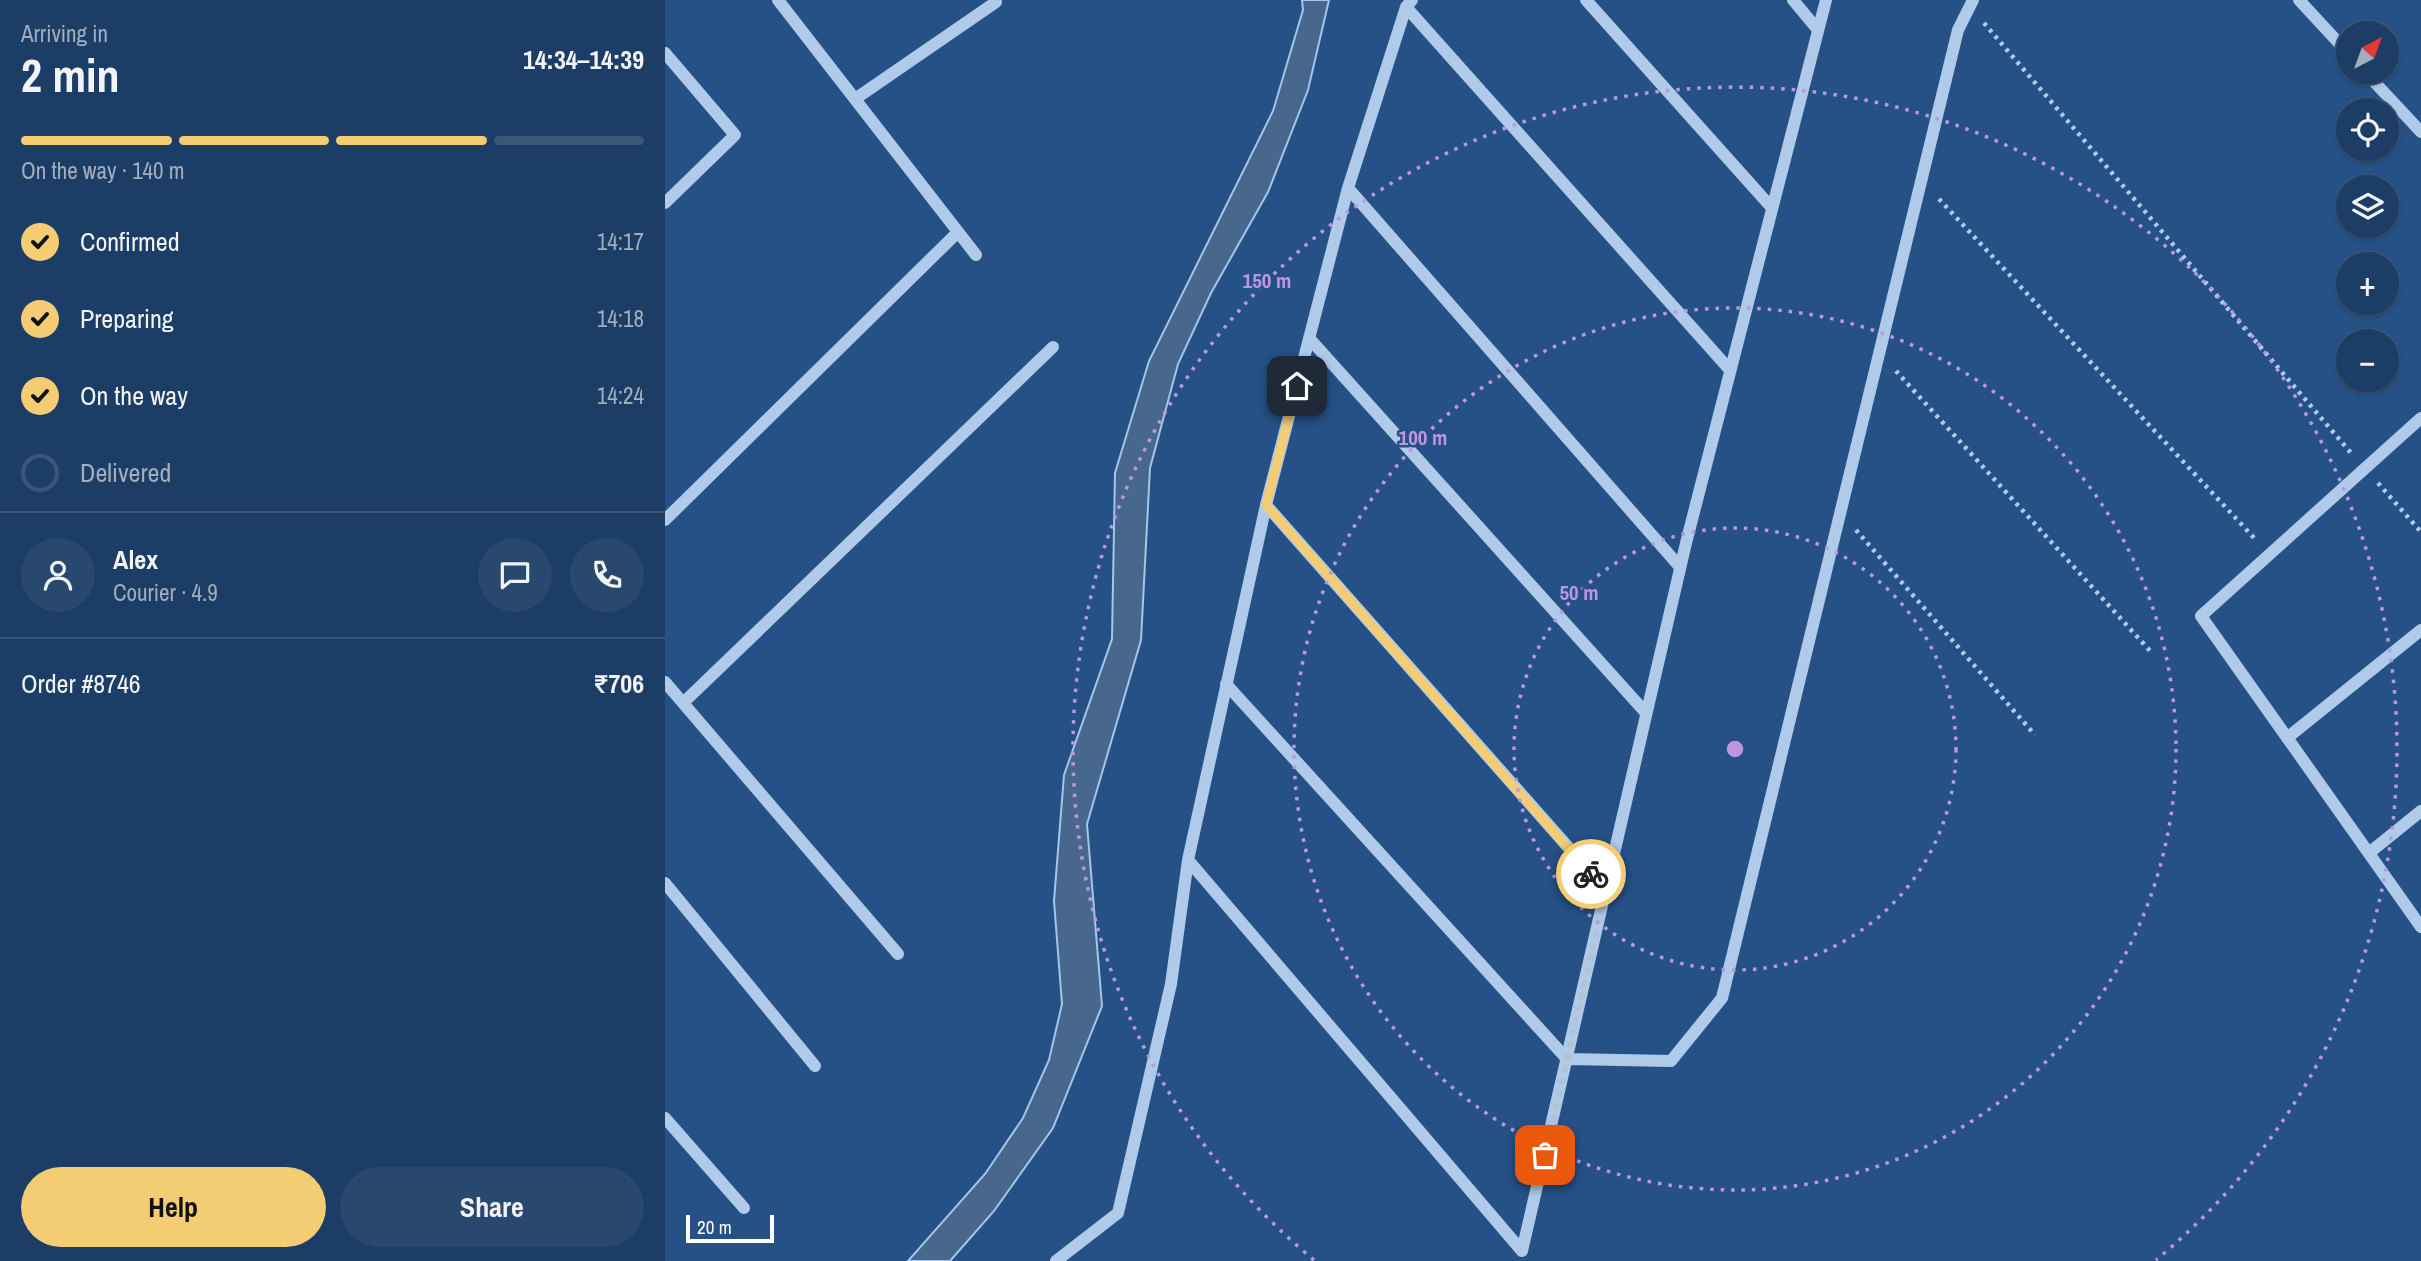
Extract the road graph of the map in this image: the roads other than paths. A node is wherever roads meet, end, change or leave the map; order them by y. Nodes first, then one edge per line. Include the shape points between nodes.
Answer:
1 (778, 0) edge
2 (1586, 0) edge
3 (1793, 0) edge
4 (1826, 0) edge
5 (2299, 0) edge
6 (996, 2) dead end
7 (1409, 4) edge
8 (1972, 4) edge
9 (1818, 30) junction
10 (2336, 40) edge
11 (665, 53) edge
12 (2376, 84) edge
13 (855, 99) junction
14 (2421, 132) edge
15 (1347, 188) junction
16 (665, 202) edge
17 (1772, 208) junction
18 (958, 232) junction
19 (976, 255) dead end
20 (1309, 338) junction
21 (1053, 347) dead end
22 (1730, 370) junction
23 (2421, 418) edge
24 (1266, 505) junction
25 (665, 520) edge
26 (1680, 567) junction
27 (2421, 629) edge
28 (665, 682) edge
29 (1226, 684) junction
30 (683, 703) junction
31 (1646, 713) junction
32 (2287, 738) junction
33 (2421, 811) edge
34 (2369, 853) junction
35 (1188, 860) junction
36 (665, 883) edge
37 (1606, 890) junction
38 (2421, 927) edge
39 (898, 954) dead end
40 (1567, 1059) junction
41 (815, 1066) dead end
42 (665, 1118) edge
43 (744, 1208) dead end
44 (1056, 1261) edge

1 - 13 street
2 - 17 street
3 - 9 street
4 - 9 street
5 - 10 street
6 - 13 street
7 - 15 street
7 - 22 street
8 - 40 street via 1958,30 1722,998 1671,1061
9 - 17 street
11 - 16 street via 735,135
12 - 14 street
13 - 18 street
15 - 20 street
15 - 26 street
17 - 22 street
18 - 19 street
18 - 25 street
20 - 24 street
20 - 31 street
21 - 30 street
22 - 26 street
23 - 32 street via 2201,616
24 - 29 street
24 - 37 street
26 - 31 street
27 - 32 street
28 - 30 street
29 - 35 street
29 - 40 street
30 - 39 street
31 - 37 street
32 - 34 street
33 - 34 street
34 - 38 street
35 - 40 street via 1522,1251
35 - 44 street via 1171,984 1118,1213
36 - 41 street
37 - 40 street
42 - 43 street

